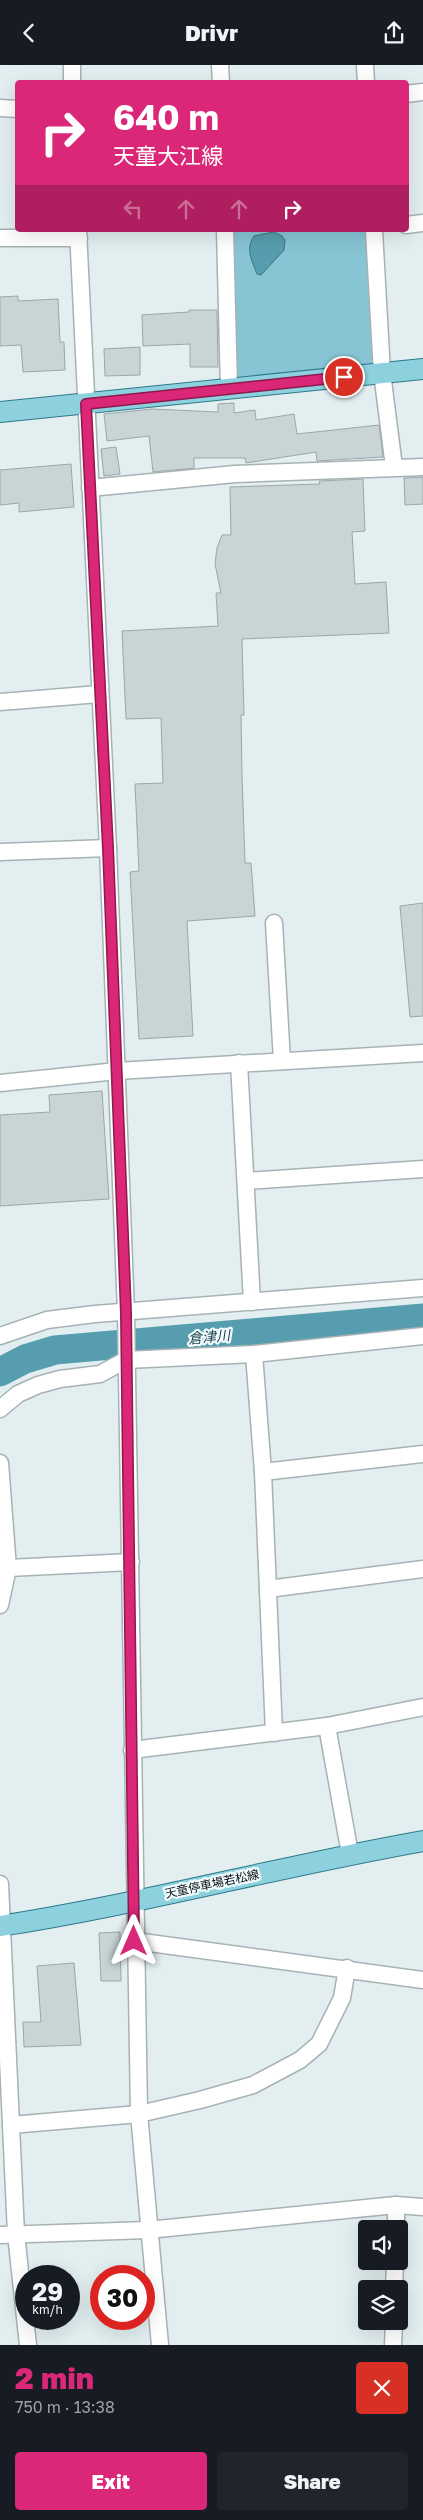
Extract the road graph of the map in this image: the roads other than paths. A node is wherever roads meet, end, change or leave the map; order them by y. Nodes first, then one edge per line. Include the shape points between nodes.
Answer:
1 (72, 65) edge
2 (220, 65) edge
3 (365, 65) edge
4 (72, 80) edge
5 (221, 80) edge
6 (366, 80) edge
7 (423, 92) edge
8 (409, 94) edge
9 (0, 108) edge
10 (15, 109) edge
11 (423, 223) edge
12 (409, 225) edge
13 (225, 232) edge
14 (374, 232) edge
15 (79, 234) edge
16 (0, 238) edge
17 (423, 369) edge
18 (382, 373) junction
19 (229, 389) junction
20 (86, 404) junction
21 (0, 413) edge
22 (394, 467) junction
23 (423, 467) edge
24 (90, 487) junction
25 (99, 694) junction
26 (0, 702) edge
27 (108, 848) junction
28 (0, 852) edge
29 (274, 923) dead end
30 (423, 1053) edge
31 (282, 1061) junction
32 (239, 1063) junction
33 (117, 1071) junction
34 (0, 1083) edge
35 (423, 1169) edge
36 (246, 1181) junction
37 (423, 1288) edge
38 (252, 1302) junction
39 (126, 1313) junction
40 (0, 1336) edge
41 (423, 1336) edge
42 (254, 1354) junction
43 (126, 1360) junction
44 (0, 1409) edge
45 (423, 1454) edge
46 (0, 1463) edge
47 (263, 1471) junction
48 (131, 1562) junction
49 (8, 1569) junction
50 (423, 1569) edge
51 (268, 1589) junction
52 (0, 1605) edge
53 (423, 1707) edge
54 (327, 1726) junction
55 (274, 1733) junction
56 (132, 1750) junction
57 (423, 1841) edge
58 (350, 1854) junction
59 (0, 1884) edge
60 (134, 1901) junction
61 (1, 1926) edge
62 (134, 1941) junction
63 (347, 1969) junction
64 (423, 1980) edge
65 (139, 2114) junction
66 (11, 2125) junction
67 (396, 2205) junction
68 (423, 2207) edge
69 (396, 2220) edge
70 (148, 2231) junction
71 (8, 2235) edge
72 (394, 2330) edge
73 (28, 2345) edge
74 (160, 2345) edge
75 (393, 2345) edge

1 - 4 street
2 - 5 street
3 - 6 street
7 - 8 street
9 - 10 street
11 - 12 street
13 - 19 street
14 - 18 street
15 - 16 street
15 - 20 street
17 - 18 main road
18 - 19 main road
18 - 22 street
19 - 20 main road
20 - 21 main road
20 - 24 street
22 - 23 street
22 - 24 street via 235,474
24 - 25 street
25 - 26 street
25 - 27 street
27 - 28 street
27 - 33 street
29 - 31 street
30 - 31 street
31 - 32 street
32 - 33 street
32 - 36 street
33 - 34 street
33 - 39 street
35 - 36 street
36 - 38 street
37 - 38 street
38 - 39 street
39 - 40 street via 47,1320
39 - 43 street
41 - 42 street
42 - 43 street
42 - 47 street
43 - 44 street via 100,1374 38,1385 18,1394
43 - 48 street
45 - 47 street
46 - 49 street
47 - 51 street
48 - 49 street
48 - 56 street
49 - 52 street
50 - 51 street
51 - 55 street
53 - 54 street
54 - 55 street
54 - 58 street
55 - 56 street
56 - 60 street
57 - 58 main road, 天童停車場若松線
58 - 60 main road, 天童停車場若松線
59 - 61 street
60 - 61 main road, 天童停車場若松線
60 - 62 street
61 - 66 street
62 - 63 street
62 - 65 street
63 - 64 street
63 - 65 street via 342,1998 319,2044 300,2060 253,2085
65 - 66 street
65 - 70 street
66 - 71 street
67 - 68 street
67 - 69 street
67 - 70 street
70 - 71 street
70 - 74 street
71 - 73 street
72 - 75 street

